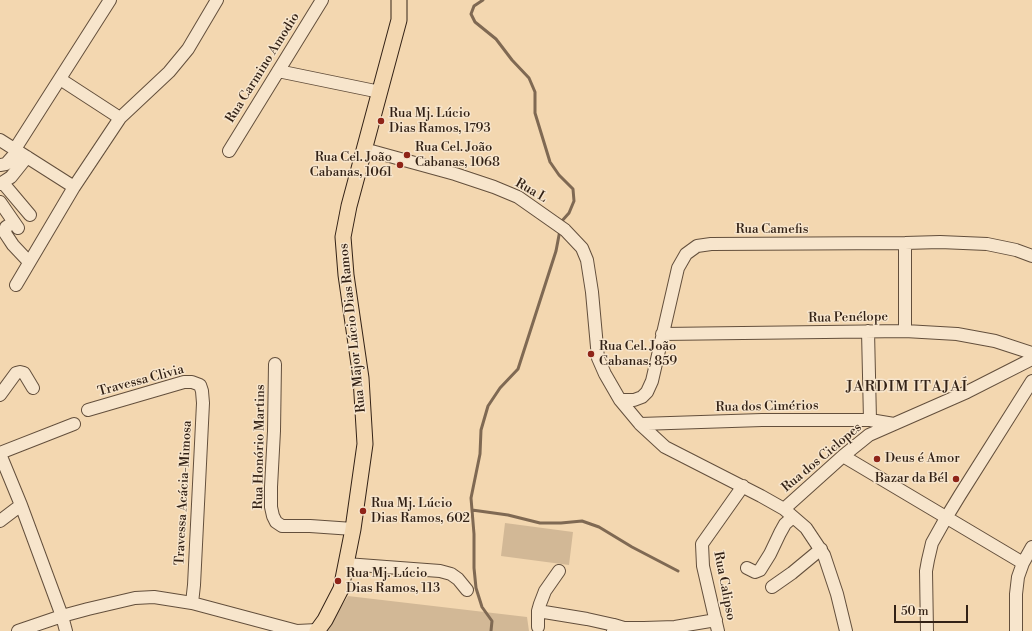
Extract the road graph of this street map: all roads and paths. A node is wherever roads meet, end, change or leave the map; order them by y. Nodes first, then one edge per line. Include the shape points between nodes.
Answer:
1 (110, 0) edge
2 (217, 0) edge
3 (322, 0) edge
4 (399, 0) edge
5 (278, 71) junction
6 (60, 79) junction
7 (380, 92) junction
8 (120, 118) junction
9 (0, 140) edge
10 (15, 149) junction
11 (364, 150) junction
12 (229, 151) dead end
13 (27, 157) junction
14 (0, 165) edge
15 (1, 183) edge
16 (74, 187) junction
17 (0, 202) edge
18 (30, 215) dead end
19 (905, 243) junction
20 (1032, 256) edge
21 (29, 262) junction
22 (16, 286) dead end
23 (868, 331) junction
24 (905, 331) junction
25 (662, 334) junction
26 (1032, 353) edge
27 (1032, 359) edge
28 (275, 364) dead end
29 (1032, 382) edge
30 (200, 385) joint
31 (33, 388) dead end
32 (0, 395) edge
33 (620, 400) junction
34 (88, 410) dead end
35 (870, 420) junction
36 (74, 424) dead end
37 (640, 424) junction
38 (894, 424) junction
39 (0, 454) edge
40 (843, 456) junction
41 (743, 486) junction
42 (21, 505) junction
43 (788, 513) junction
44 (946, 518) junction
45 (0, 521) edge
46 (354, 529) junction
47 (1032, 547) edge
48 (821, 549) junction
49 (1022, 563) junction
50 (346, 564) junction
51 (747, 568) dead end
52 (559, 571) dead end
53 (772, 587) dead end
54 (467, 590) dead end
55 (192, 603) junction
56 (538, 611) junction
57 (62, 616) junction
58 (538, 626) dead end
59 (717, 626) edge
60 (614, 628) edge
61 (24, 630) edge
62 (66, 631) edge
63 (297, 631) edge
64 (317, 631) edge
65 (846, 631) edge
66 (927, 631) edge
67 (1016, 631) edge

1 - 6 street
2 - 8 street via 188,49 169,72
3 - 5 street, Rua Carmino Amodio
4 - 7 main road, Rua Major Lúcio Dias Ramos via 399,20
5 - 7 street
5 - 12 street, Rua Carmino Amodio
6 - 8 street
6 - 10 street
7 - 11 main road, Rua Major Lúcio Dias Ramos
8 - 16 street
9 - 10 street
10 - 13 street
10 - 14 street via 14,155 6,164
11 - 33 street, Rua L via 494,187 518,197 565,230 582,248 587,260 598,358
11 - 46 main road, Rua Major Lúcio Dias Ramos via 343,237 361,378 365,444
13 - 15 street via 10,177
13 - 16 street
15 - 18 street
16 - 21 street
17 - 21 street via 16,226 6,227 5,234
19 - 20 street, Rua Camefis via 987,244
19 - 24 street
19 - 25 street, Rua Camefis via 697,246 686,254 678,268
21 - 22 street
23 - 24 street, Rua Penélope
23 - 25 street, Rua Penélope
23 - 35 street
24 - 26 street, Rua Penélope via 957,334 995,341
25 - 33 street, Rua Camefis via 652,381 647,392 634,400
27 - 38 street, Rua dos Ciclopes via 967,392
28 - 46 street, Rua Honório Martins via 271,488 273,516 282,526
29 - 44 street
30 - 34 street, Travessa Clivia via 184,382
30 - 55 street, Travessa Acácia-Mimosa via 203,403
31 - 32 street via 24,373 20,372 16,373
33 - 37 street, Rua L
35 - 37 street, Rua dos Cimérios
35 - 38 street, Rua dos Cimérios
36 - 39 street
37 - 41 street, Rua L via 665,447
38 - 40 street, Rua dos Ciclopes via 869,435
39 - 42 street
40 - 43 street, Rua dos Ciclopes
40 - 44 street
41 - 43 street, Rua L
41 - 59 street, Rua Calipso via 702,544 703,566
42 - 45 street
42 - 57 street
43 - 48 street, Rua L via 806,528
43 - 51 street, Rua dos Ciclopes via 785,524 760,570 755,572
44 - 49 street
44 - 66 street via 932,543 926,571
46 - 50 main road, Rua Major Lúcio Dias Ramos
47 - 49 street
48 - 53 street
48 - 65 street, Rua L via 837,594
49 - 67 street via 1016,594
50 - 54 street via 440,571 451,574
50 - 64 main road, Rua Major Lúcio Dias Ramos via 341,589
52 - 56 street via 546,591
55 - 57 street via 154,597 135,598
55 - 63 street
56 - 58 street
56 - 60 street via 587,619
57 - 61 street
57 - 62 street
59 - 60 street
63 - 64 street

